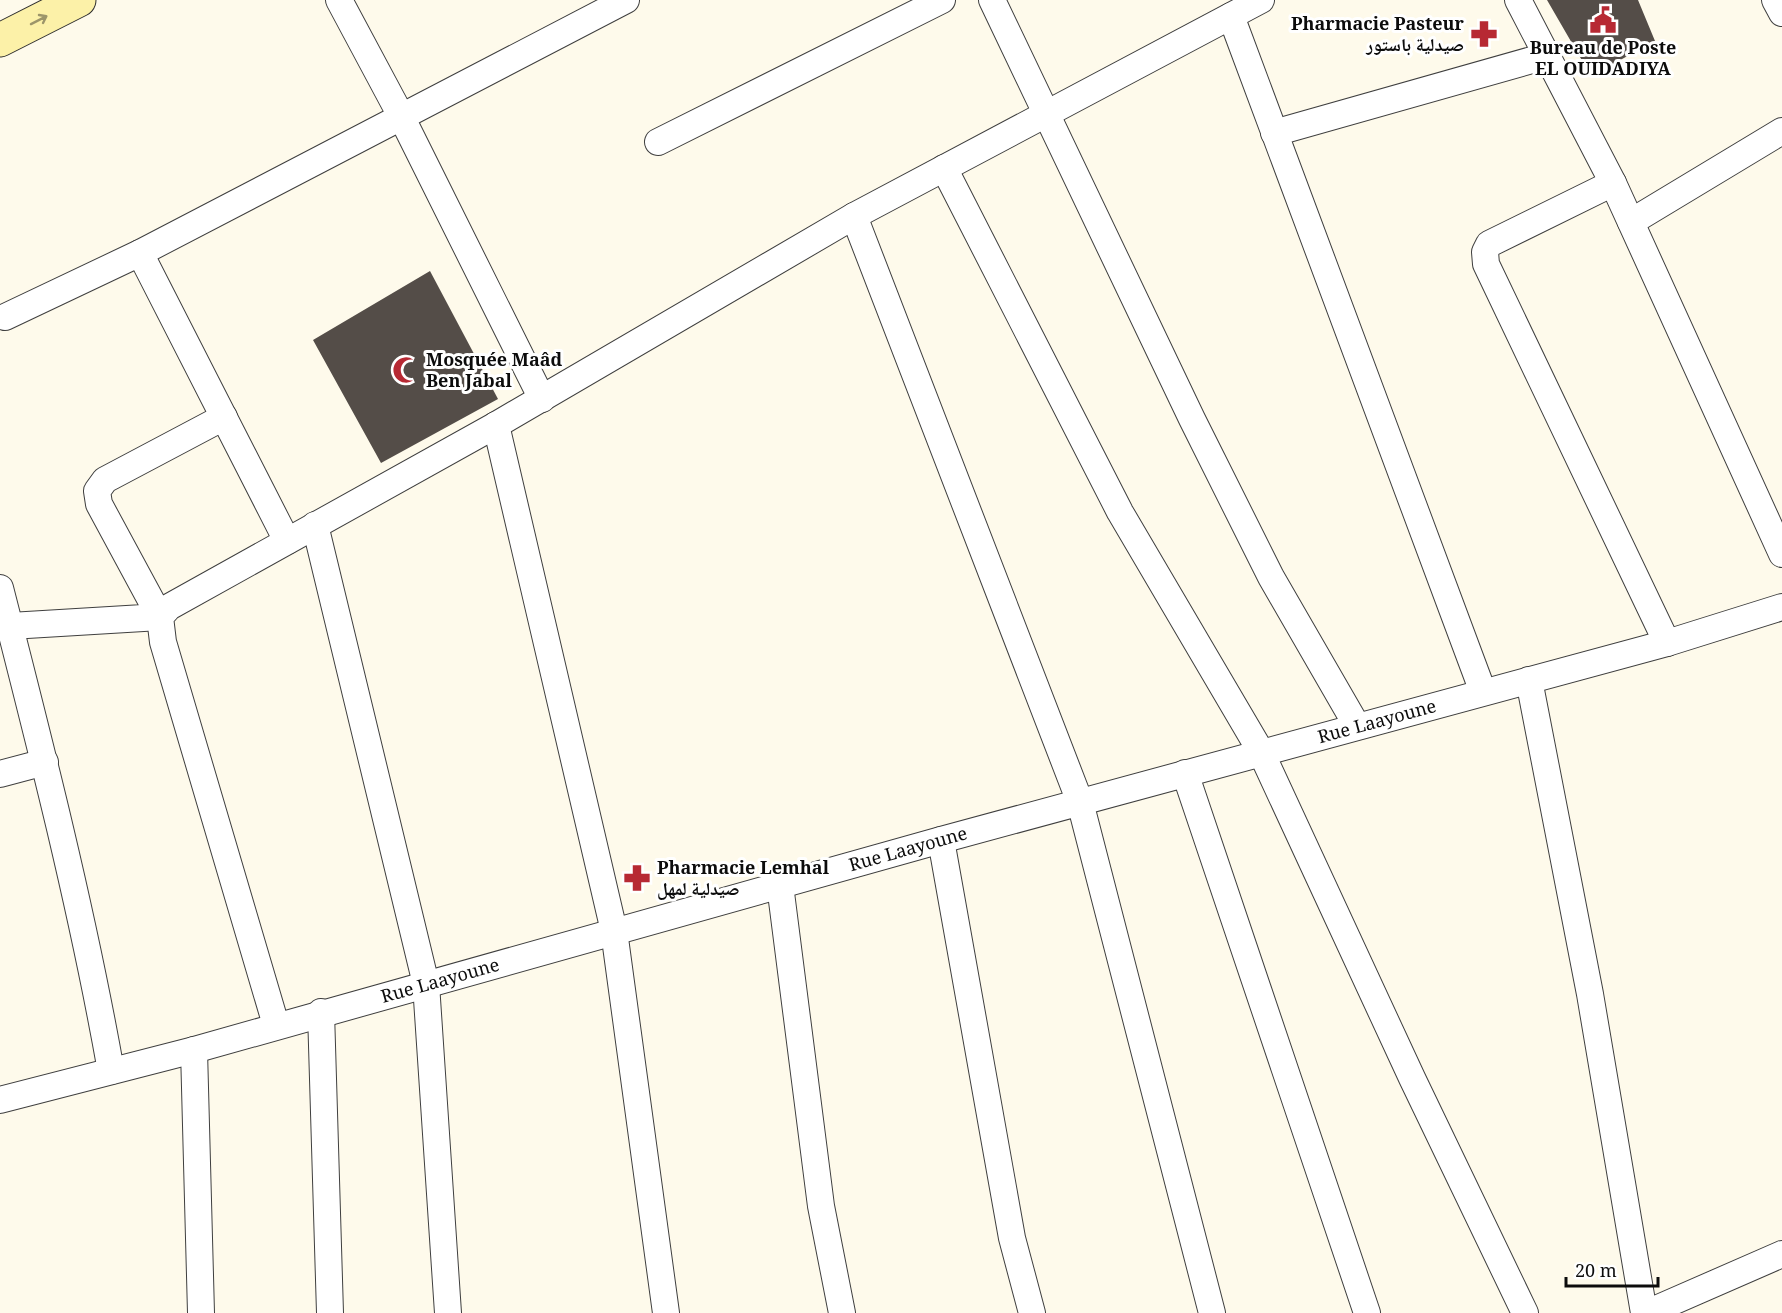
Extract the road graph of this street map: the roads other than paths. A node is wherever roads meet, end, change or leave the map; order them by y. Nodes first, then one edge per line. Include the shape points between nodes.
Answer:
1 (79, 0) edge
2 (339, 0) edge
3 (626, 0) edge
4 (942, 0) edge
5 (992, 0) edge
6 (1261, 0) edge
7 (1518, 0) edge
8 (1775, 0) edge
9 (1782, 13) edge
10 (1232, 15) junction
11 (0, 40) edge
12 (1546, 56) junction
13 (1046, 114) junction
14 (401, 116) junction
15 (1782, 130) edge
16 (1274, 133) junction
17 (658, 142) dead end
18 (944, 168) junction
19 (1613, 183) junction
20 (854, 216) junction
21 (1631, 222) junction
22 (140, 253) junction
23 (5, 317) dead end
24 (542, 399) junction
25 (224, 417) junction
26 (496, 425) junction
27 (315, 525) junction
28 (287, 541) junction
29 (1782, 554) edge
30 (0, 588) edge
31 (1782, 607) edge
32 (160, 617) junction
33 (10, 626) junction
34 (1667, 643) junction
35 (1529, 680) junction
36 (1483, 692) junction
37 (1358, 726) junction
38 (1261, 752) junction
39 (45, 762) junction
40 (1185, 773) junction
41 (0, 774) edge
42 (1080, 802) junction
43 (941, 840) junction
44 (780, 885) junction
45 (614, 931) junction
46 (426, 984) junction
47 (321, 1012) junction
48 (276, 1025) junction
49 (194, 1050) junction
50 (111, 1071) junction
51 (0, 1100) edge
52 (1782, 1254) edge
53 (1682, 1306) edge
54 (201, 1313) edge
55 (330, 1313) edge
56 (448, 1313) edge
57 (666, 1313) edge
58 (842, 1313) edge
59 (1032, 1313) edge
60 (1212, 1313) edge
61 (1367, 1313) edge
62 (1525, 1313) edge
63 (1646, 1313) edge

11 -> 1 main road
2 - 14 street
3 - 14 street
4 - 17 street
5 - 13 street
6 - 10 street
7 - 12 street
8 - 9 street
10 - 13 street
10 - 16 street
12 - 16 street
12 - 19 street
13 - 18 street
13 - 37 street via 1266,567
14 - 22 street
14 - 24 street
15 - 21 street
16 - 36 street
18 - 20 street
18 - 38 street via 1120,512
19 - 21 street
19 - 34 street via 1489,244 1486,264
20 - 24 street
20 - 42 street
21 - 29 street
22 - 23 street
22 - 25 street
24 - 26 street
25 - 28 street
25 - 32 street via 105,480 97,491 99,504
26 - 27 street
26 - 45 street
27 - 28 street
27 - 46 street
28 - 32 street via 174,603
30 - 33 street
31 - 34 street, Rue Laayoune
32 - 33 street
32 - 48 street via 163,642
33 - 39 street
34 - 35 street, Rue Laayoune
35 - 36 street, Rue Laayoune
35 - 63 street
36 - 37 street, Rue Laayoune
37 - 38 street, Rue Laayoune
38 - 40 street, Rue Laayoune
38 - 62 street
39 - 41 street
39 - 50 street via 95,981
40 - 42 street, Rue Laayoune
40 - 61 street
42 - 43 street, Rue Laayoune
42 - 60 street
43 - 44 street, Rue Laayoune
43 - 59 street via 1012,1238
44 - 45 street, Rue Laayoune
44 - 58 street via 821,1206
45 - 46 street, Rue Laayoune
45 - 57 street
46 - 47 street, Rue Laayoune
46 - 56 street
47 - 48 street, Rue Laayoune
47 - 55 street
48 - 49 street, Rue Laayoune
49 - 50 street, Rue Laayoune
49 - 54 street
50 - 51 street, Rue Laayoune
52 - 53 street
53 - 63 street

